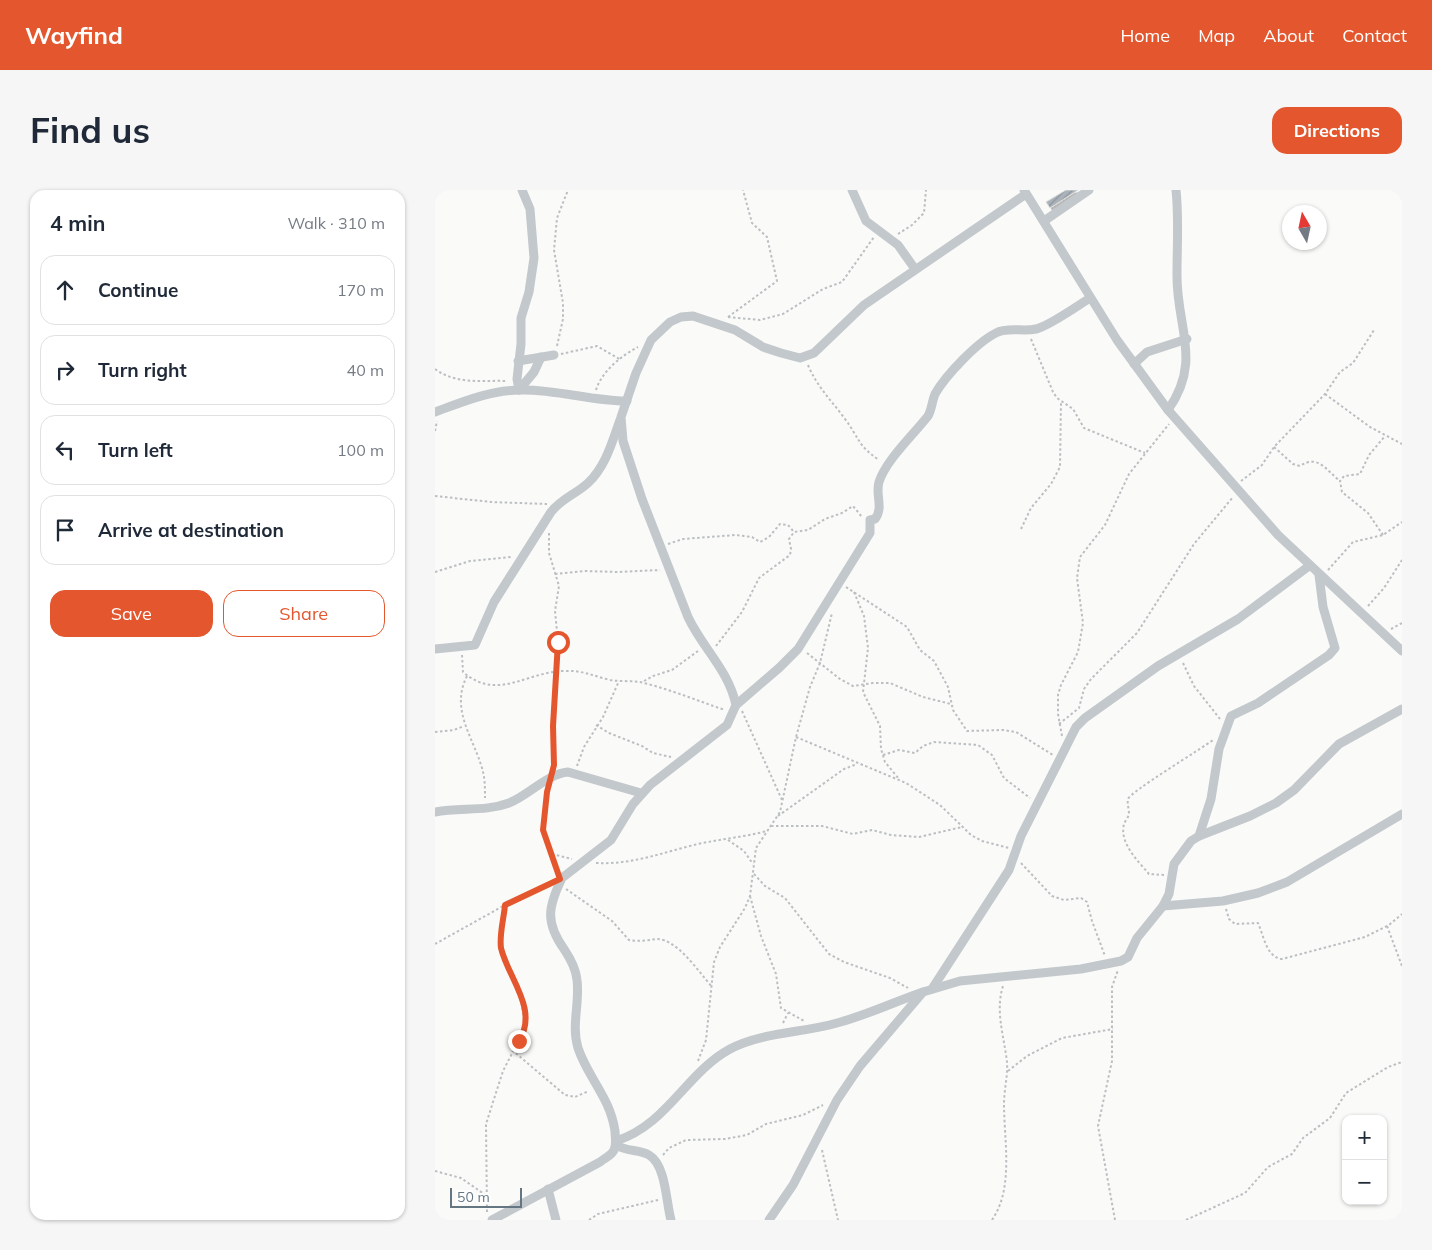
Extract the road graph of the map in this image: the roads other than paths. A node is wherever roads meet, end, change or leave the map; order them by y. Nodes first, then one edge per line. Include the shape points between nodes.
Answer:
1 (522, 190) edge
2 (852, 190) edge
3 (1089, 190) edge
4 (1176, 190) edge
5 (1025, 192) edge
6 (1044, 221) junction
7 (915, 269) junction
8 (1090, 298) junction
9 (1187, 339) junction
10 (554, 355) road end
11 (541, 358) junction
12 (519, 361) junction
13 (1134, 364) junction
14 (518, 386) junction
15 (627, 401) junction
16 (1167, 410) junction
17 (435, 412) edge
18 (621, 417) junction
19 (1309, 566) junction
20 (1321, 576) junction
21 (435, 649) edge
22 (1402, 651) edge
23 (736, 707) junction
24 (1402, 709) edge
25 (641, 793) junction
26 (435, 812) edge
27 (1402, 814) edge
28 (1199, 836) junction
29 (1163, 906) junction
30 (924, 992) junction
31 (616, 1143) junction
32 (548, 1189) junction
33 (492, 1220) edge
34 (555, 1220) edge
35 (671, 1220) edge
36 (769, 1220) edge

1 - 12 street via 531,209 534,258 521,318
2 - 7 street via 866,221 897,244
3 - 6 street
4 - 9 street via 1179,227 1177,275
5 - 6 street
5 - 7 street
6 - 8 street
7 - 15 street via 864,304 814,353 800,358 763,347 735,330 693,316 669,322 651,340
8 - 13 street
8 - 23 street via 1040,328 998,332 983,342 937,392 928,416 879,482 880,509 871,520 871,533 846,569 808,636
9 - 13 street via 1147,352
9 - 16 street via 1185,376
10 - 11 street
11 - 12 street
11 - 14 street via 533,372
12 - 14 street
13 - 16 street
14 - 15 street via 593,400
14 - 17 street
15 - 18 street
16 - 19 street via 1235,489
18 - 21 street via 599,471 587,484 557,504 494,602 478,641 472,646
18 - 23 street via 623,441 631,469 669,569 696,633 726,674
19 - 20 street
19 - 30 street via 1238,619 1183,650 1076,727 1021,836 1009,870
20 - 22 street
20 - 28 street via 1323,607 1335,643 1333,651 1258,703 1231,716 1216,761 1211,799
23 - 25 street via 727,725
24 - 28 street via 1339,744 1276,803
25 - 26 street via 561,772 511,802 487,808
25 - 31 street via 611,840 560,881 551,903 551,921 577,978 575,1024 579,1049 610,1110
27 - 29 street via 1287,882 1223,901
28 - 29 street via 1179,855
29 - 30 street via 1137,938 1128,957 1108,966 960,981
30 - 31 street via 859,1016 733,1048 705,1067 659,1116
30 - 36 street via 860,1066 837,1100 793,1185
31 - 32 street via 612,1153 600,1162
31 - 35 street via 629,1152 645,1153 660,1164
32 - 33 street
32 - 34 street

